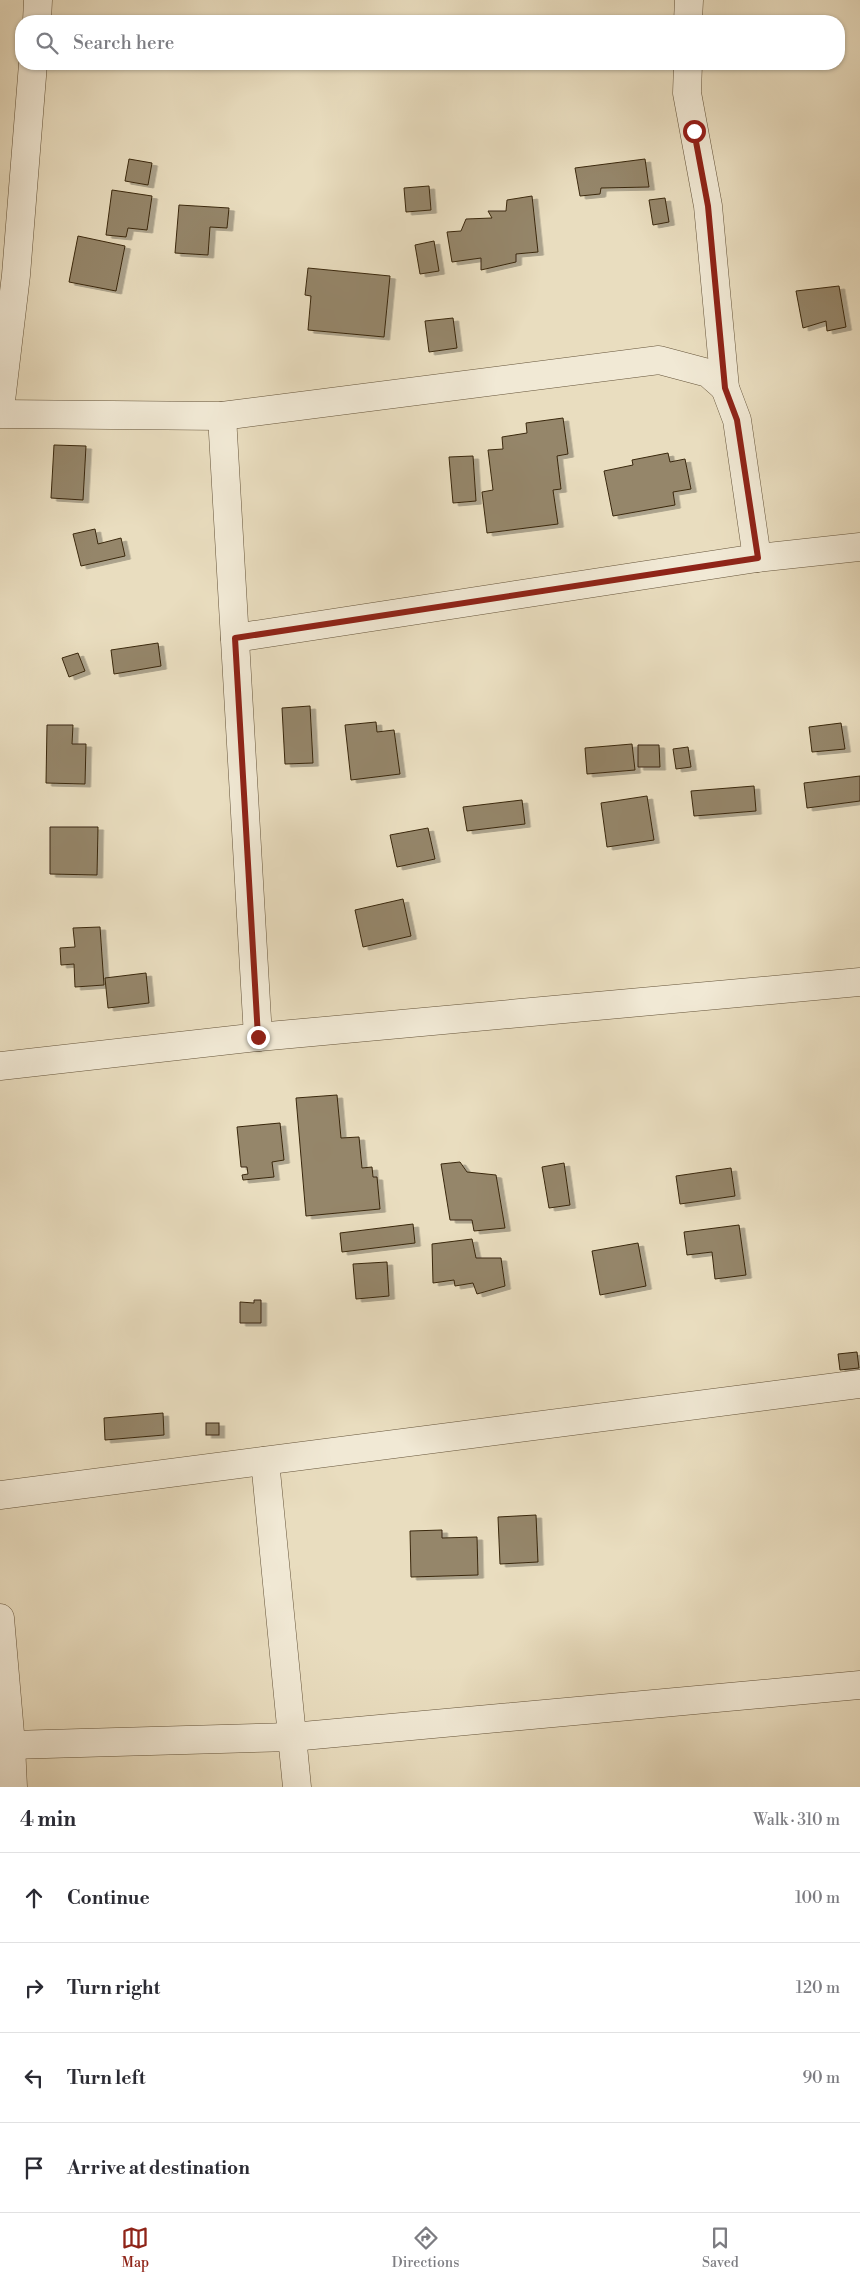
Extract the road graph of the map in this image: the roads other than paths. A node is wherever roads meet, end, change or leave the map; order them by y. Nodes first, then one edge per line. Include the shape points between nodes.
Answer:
1 (38, 0) edge
2 (689, 0) edge
3 (37, 15) edge
4 (688, 15) edge
5 (32, 70) edge
6 (688, 70) edge
7 (8, 276) edge
8 (725, 388) junction
9 (0, 409) edge
10 (0, 414) edge
11 (222, 416) junction
12 (860, 547) edge
13 (758, 558) junction
14 (235, 638) junction
15 (860, 982) edge
16 (258, 1037) junction
17 (0, 1066) edge
18 (860, 1384) edge
19 (265, 1461) junction
20 (0, 1495) edge
21 (0, 1618) edge
22 (860, 1684) edge
23 (292, 1737) junction
24 (11, 1745) junction
25 (12, 1787) edge
26 (297, 1787) edge

1 - 3 street
2 - 4 street
5 - 7 street
6 - 8 street via 688,94 708,206
7 - 9 street
8 - 11 street via 708,373 660,360
8 - 13 street via 737,420
10 - 11 street
11 - 14 street
12 - 13 street
13 - 14 street
14 - 16 street
15 - 16 street
16 - 17 street
18 - 19 street
19 - 20 street
19 - 23 street
21 - 24 street
22 - 23 street
23 - 24 street
23 - 26 street
24 - 25 street

